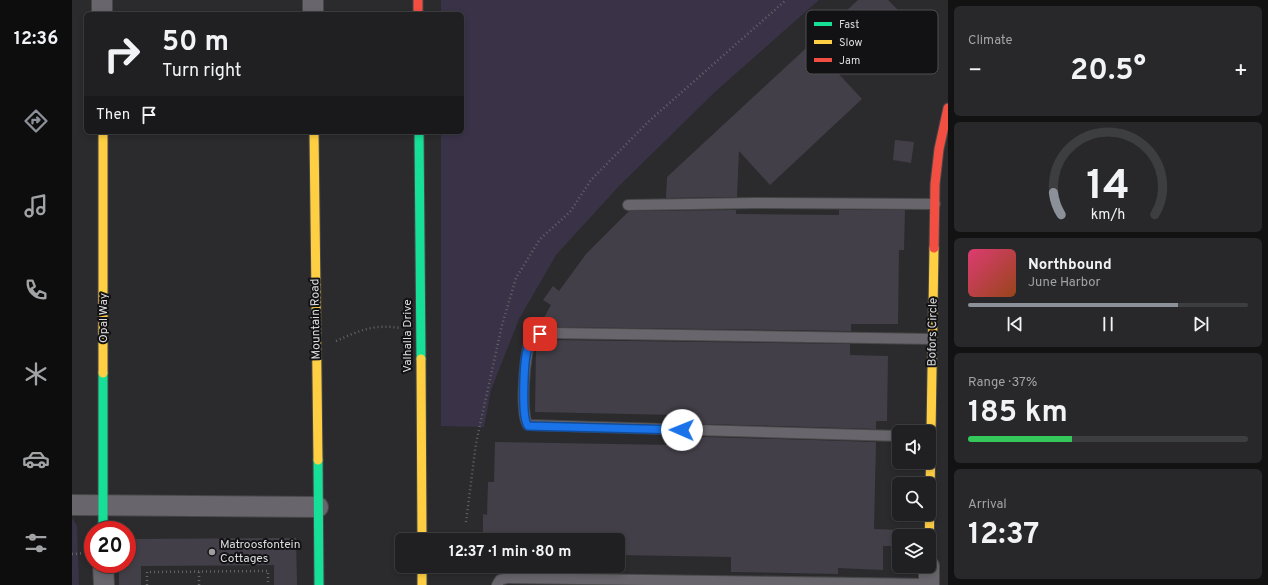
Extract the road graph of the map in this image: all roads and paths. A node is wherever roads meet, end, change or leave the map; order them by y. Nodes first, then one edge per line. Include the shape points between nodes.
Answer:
1 (102, 0) edge
2 (313, 0) edge
3 (418, 0) edge
4 (786, 0) edge
5 (102, 12) edge
6 (313, 12) edge
7 (418, 12) edge
8 (948, 108) edge
9 (103, 134) edge
10 (314, 134) edge
11 (419, 134) edge
12 (935, 204) junction
13 (628, 205) dead end
14 (403, 328) dead end
15 (932, 339) junction
16 (316, 344) junction
17 (930, 425) edge
18 (892, 436) edge
19 (930, 469) edge
20 (72, 505) edge
21 (103, 505) junction
22 (318, 507) junction
23 (103, 521) edge
24 (466, 522) dead end
25 (929, 529) edge
26 (422, 533) edge
27 (84, 553) edge
28 (72, 554) edge
29 (199, 572) junction
30 (103, 573) edge
31 (422, 573) edge
32 (929, 578) edge
33 (104, 585) edge
34 (147, 585) edge
35 (199, 585) edge
36 (268, 585) edge
37 (319, 585) edge
38 (422, 585) edge
39 (497, 585) edge

1 - 5 street
2 - 6 street
3 - 7 street
4 - 24 path via 648,122 591,180 570,212 540,239 516,278 502,325 476,443
8 - 12 street, Bofors Circle via 935,184
9 - 21 street, Opal Way
10 - 16 street, Mountain Road
11 - 26 street, Valhalla Drive
12 - 13 lane
12 - 15 street, Bofors Circle
14 - 16 path via 383,325 370,327 331,343
15 - 17 street, Bofors Circle
15 - 18 lane via 550,333 533,338 527,351 523,411 528,426
16 - 22 street, Mountain Road
19 - 25 street, Bofors Circle
20 - 21 street
21 - 22 street
21 - 23 street, Opal Way
22 - 37 street, Mountain Road
27 - 28 path
29 - 34 path via 147,572
29 - 35 path
29 - 36 path via 268,571
30 - 33 street
31 - 38 street
32 - 39 lane via 507,578 500,580

